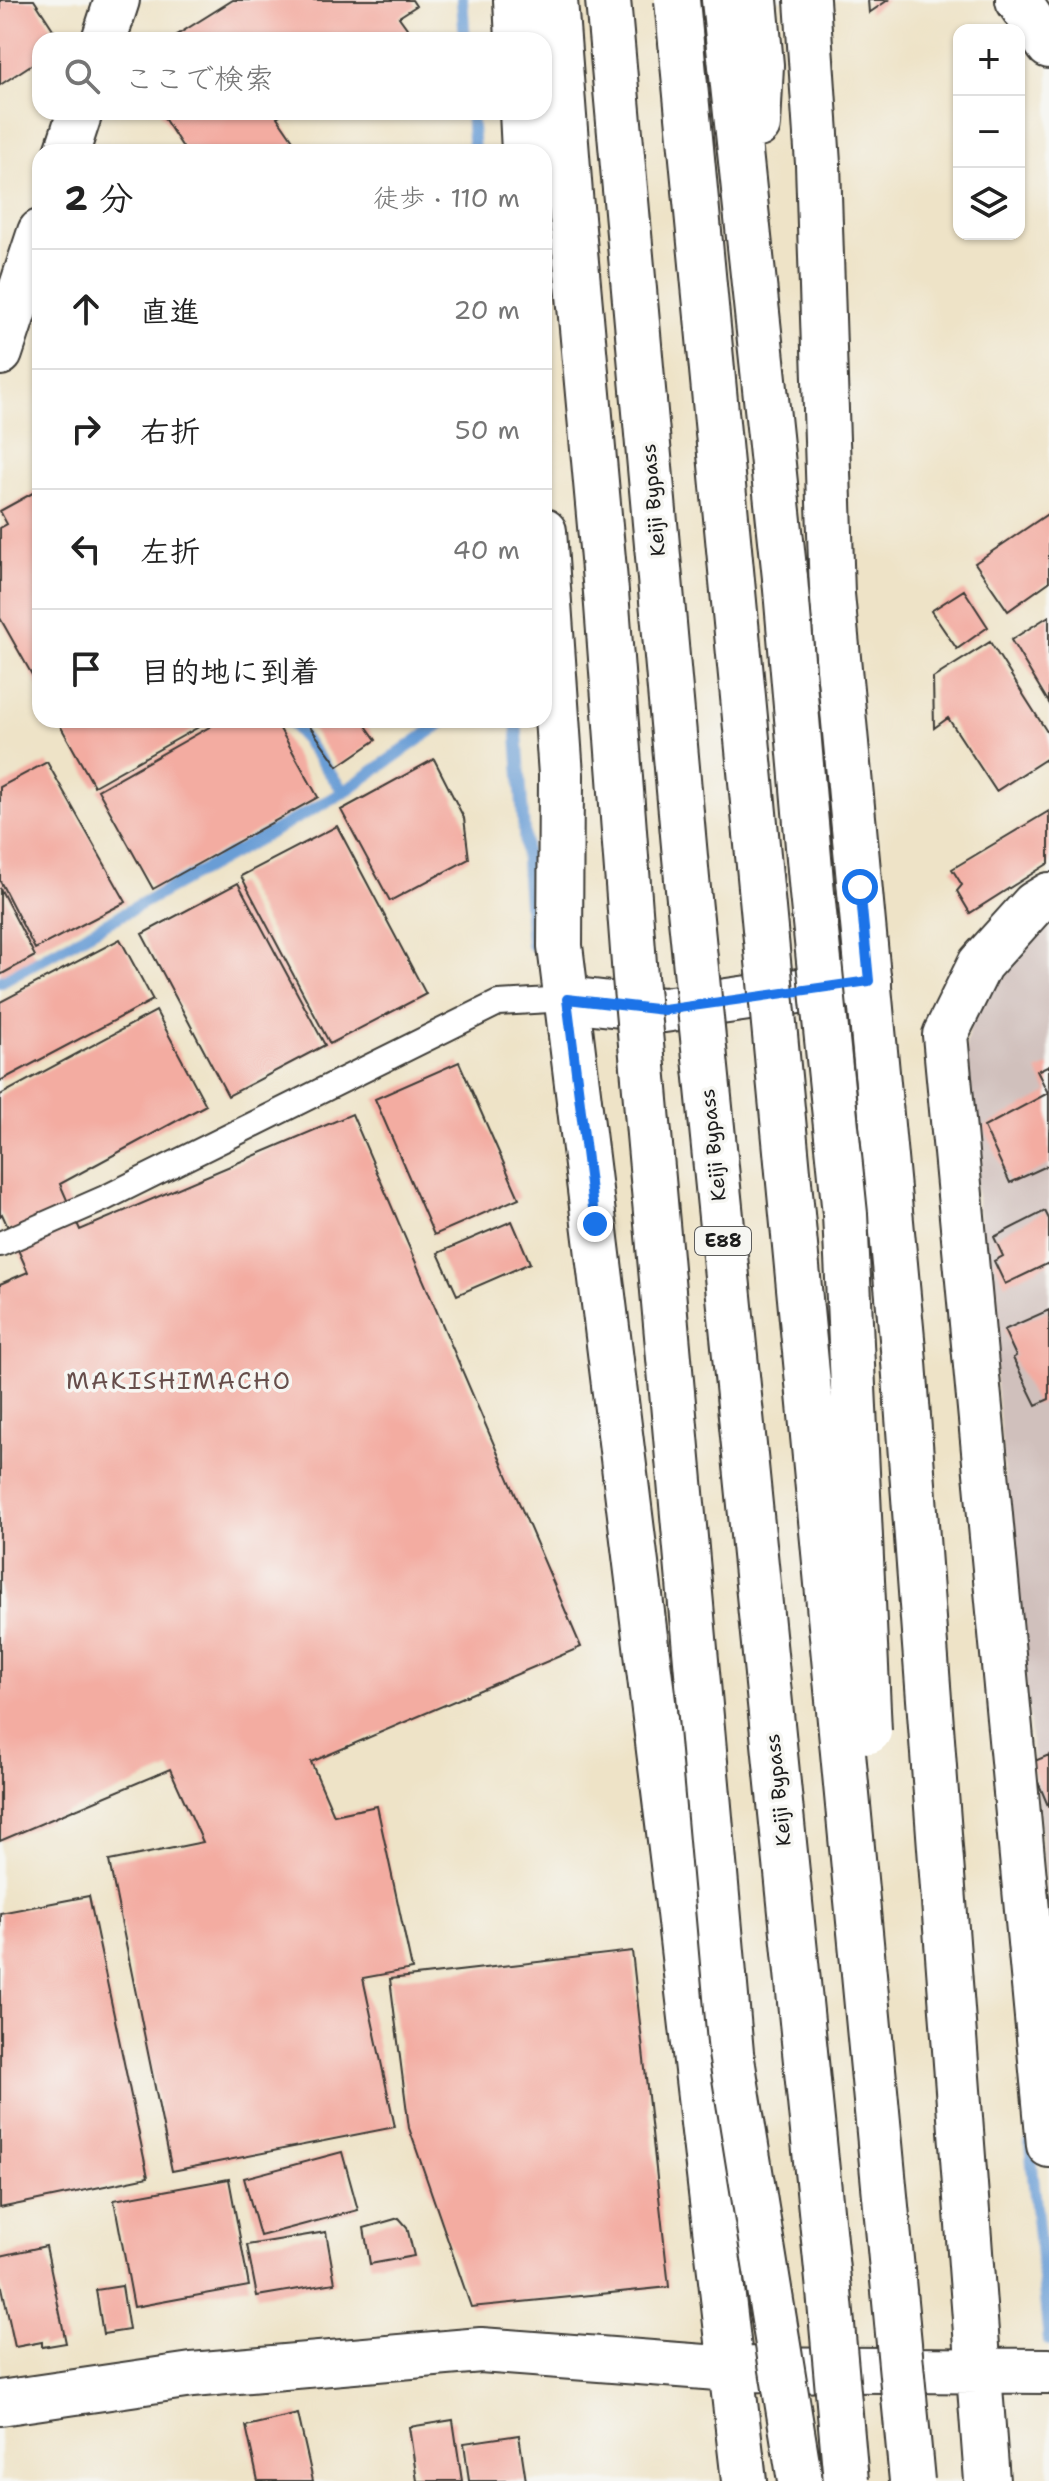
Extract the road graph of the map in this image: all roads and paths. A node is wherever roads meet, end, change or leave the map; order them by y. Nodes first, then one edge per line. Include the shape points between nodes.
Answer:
1 (117, 0) edge
2 (516, 0) edge
3 (555, 0) edge
4 (608, 0) edge
5 (677, 0) edge
6 (724, 0) edge
7 (755, 0) edge
8 (807, 0) edge
9 (1018, 0) edge
10 (107, 32) edge
11 (518, 32) edge
12 (1049, 46) edge
13 (77, 120) edge
14 (522, 120) edge
15 (70, 144) edge
16 (524, 144) edge
17 (32, 256) edge
18 (750, 256) junction
19 (0, 353) edge
20 (552, 646) edge
21 (1049, 895) edge
22 (869, 981) junction
23 (567, 999) junction
24 (0, 1244) edge
25 (1049, 2145) edge
26 (731, 2369) junction
27 (980, 2371) junction
28 (1041, 2371) edge
29 (0, 2403) edge
30 (906, 2416) junction
31 (744, 2481) edge
32 (800, 2481) edge
33 (846, 2481) edge
34 (912, 2481) edge
35 (987, 2481) edge

1 - 10 main road
2 - 11 main road
3 - 32 main road, bridge via 731,2053
4 - 33 main road, Keiji Bypass / E88, bridge via 687,879
5 - 30 main road, bridge
6 - 18 main road
7 - 18 main road via 761,65
8 - 22 main road via 818,164 832,594
9 - 12 main road
13 - 15 main road
14 - 16 main road
17 - 19 main road
18 - 30 main road, bridge via 845,1214 870,1747 910,2269
20 - 23 main road via 561,775 560,946
21 - 25 main road via 1034,904 980,964 945,1035
22 - 23 main road via 664,1010
22 - 27 main road via 903,1349
23 - 24 lane via 498,1003 119,1191
23 - 26 main road
26 - 27 main road
26 - 29 main road via 481,2350 192,2375
26 - 31 main road
27 - 28 main road
27 - 35 main road
30 - 34 main road, bridge

